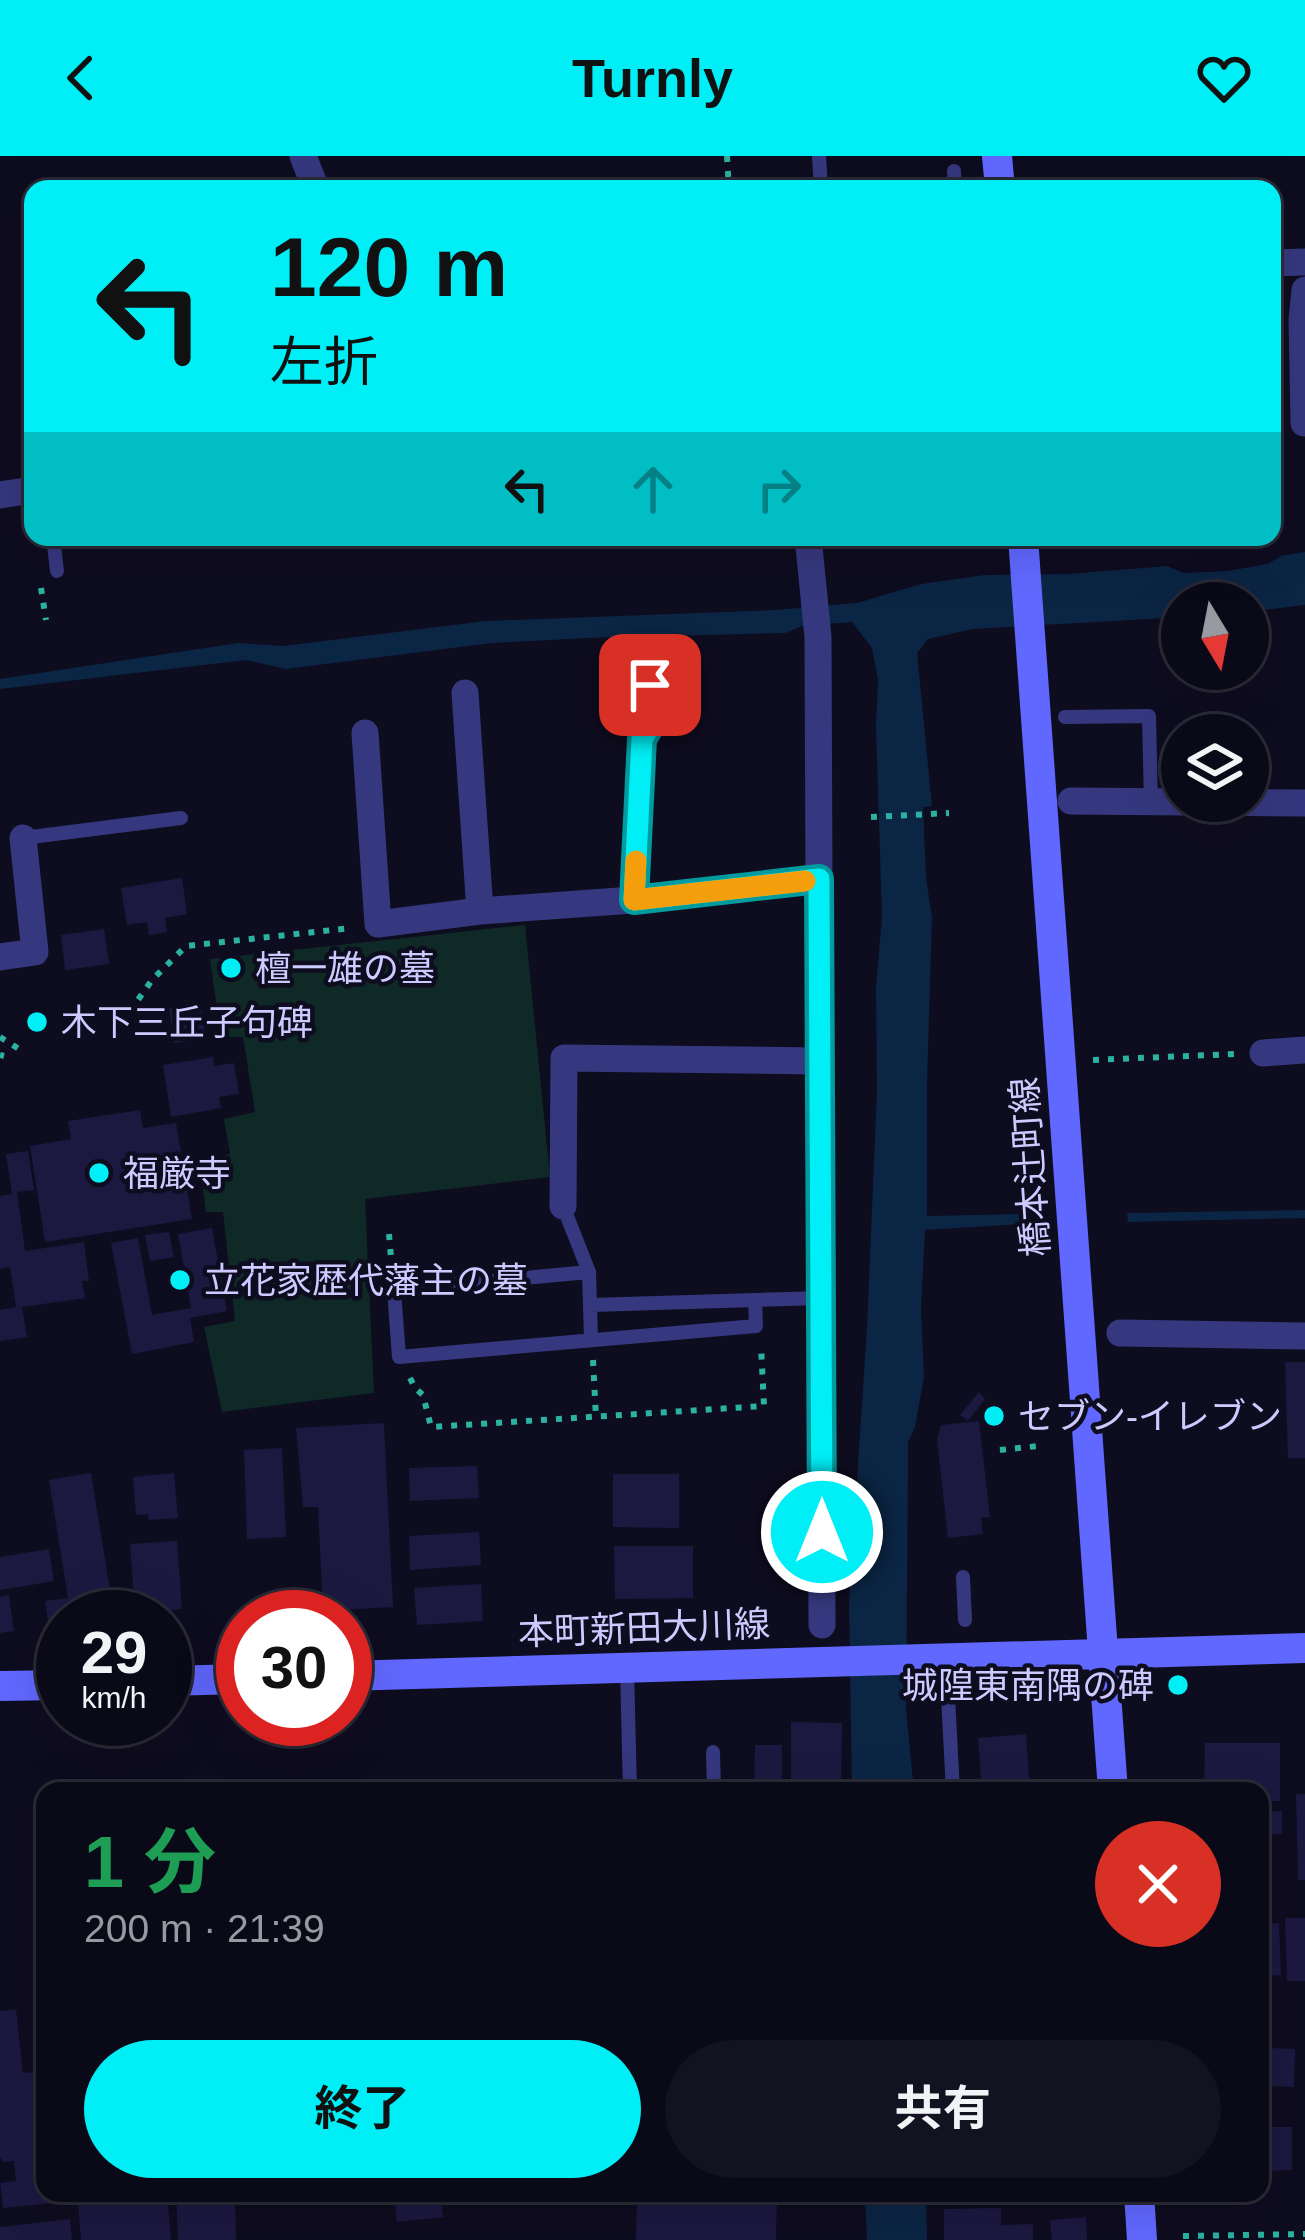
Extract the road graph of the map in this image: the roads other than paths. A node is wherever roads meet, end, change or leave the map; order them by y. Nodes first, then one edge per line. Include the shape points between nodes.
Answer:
1 (954, 171) dead end
2 (955, 180) edge
3 (1305, 290) edge
4 (1304, 423) edge
5 (54, 546) edge
6 (809, 546) edge
7 (1025, 546) edge
8 (57, 571) dead end
9 (648, 646) dead end
10 (464, 693) dead end
11 (1065, 717) dead end
12 (364, 733) dead end
13 (1071, 801) dead end
14 (1305, 803) edge
15 (1150, 804) junction
16 (181, 818) dead end
17 (23, 838) joint
18 (819, 879) junction
19 (634, 900) junction
20 (480, 910) junction
21 (0, 957) edge
22 (1305, 1050) edge
23 (1263, 1053) dead end
24 (820, 1061) junction
25 (562, 1206) joint
26 (589, 1272) junction
27 (821, 1298) junction
28 (755, 1300) junction
29 (627, 1304) junction
30 (591, 1305) junction
31 (1120, 1334) dead end
32 (627, 1336) junction
33 (1305, 1336) edge
34 (591, 1339) junction
35 (964, 1577) dead end
36 (965, 1620) dead end
37 (822, 1625) dead end
38 (1305, 1648) edge
39 (1104, 1654) junction
40 (932, 1659) junction
41 (627, 1668) junction
42 (372, 1675) edge
43 (36, 1685) edge
44 (0, 1687) edge
45 (713, 1752) dead end
46 (629, 1782) edge
47 (714, 1782) edge
48 (952, 1782) edge
49 (1111, 1782) edge
50 (1140, 2202) edge
51 (1142, 2240) edge

1 - 2 lane
3 - 4 street
5 - 8 lane
6 - 18 street via 818,637
7 - 39 main road, 橋本辻町線
9 - 19 lane via 651,724 642,739
10 - 20 street
11 - 15 lane via 1150,716
12 - 20 street via 379,924
13 - 15 street
14 - 15 street
16 - 17 lane
17 - 21 street via 35,952
18 - 19 street
18 - 24 street
19 - 20 street
22 - 23 street
24 - 25 street via 564,1058
24 - 27 street
25 - 26 lane
26 - 30 lane
26 - 34 lane via 394,1290 399,1357
27 - 28 lane
27 - 37 street
28 - 29 lane
28 - 32 lane via 756,1326
29 - 30 lane
29 - 32 lane
30 - 34 lane
31 - 33 street
32 - 34 lane
35 - 36 lane
38 - 39 main road, 本町新田大川線
39 - 40 main road, 本町新田大川線
39 - 49 main road, 橋本辻町線
40 - 41 main road, 本町新田大川線
40 - 48 lane
41 - 42 main road, 本町新田大川線
41 - 46 lane
43 - 44 main road
45 - 47 lane
50 - 51 main road

